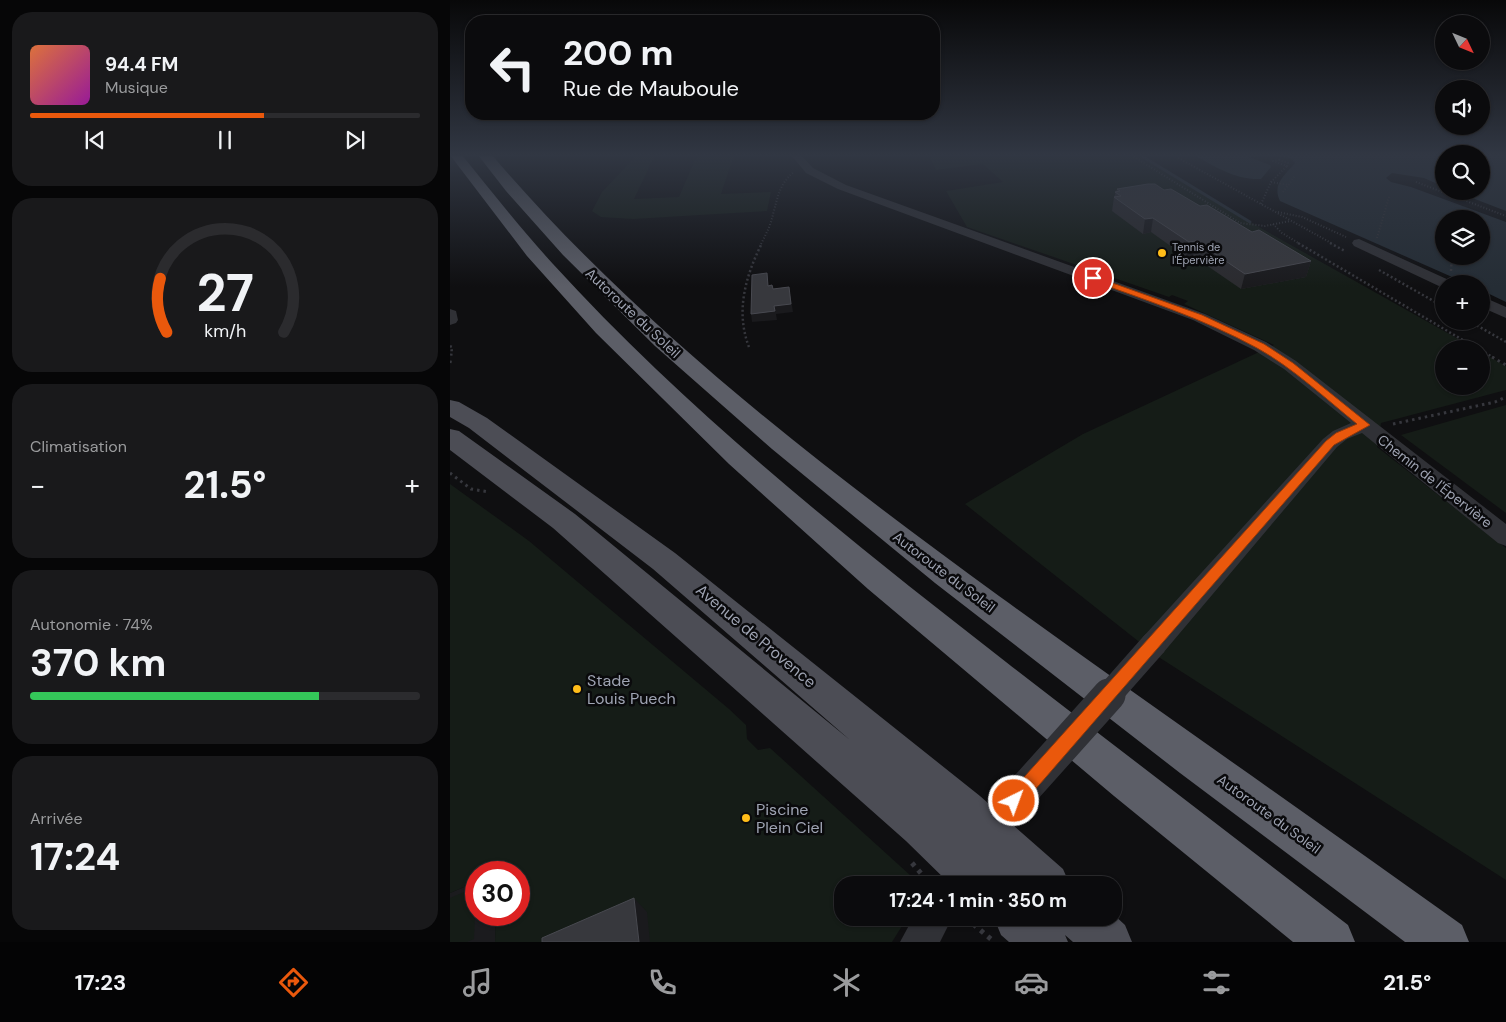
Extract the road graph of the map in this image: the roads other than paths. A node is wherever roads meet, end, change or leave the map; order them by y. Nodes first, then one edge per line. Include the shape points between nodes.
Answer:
1 (490, 199) edge
2 (521, 199) edge
3 (872, 199) edge
4 (1359, 243) road end
5 (1435, 279) edge
6 (1490, 305) edge
7 (1506, 313) edge
8 (450, 314) edge
9 (450, 320) edge
10 (450, 407) edge
11 (1376, 425) junction
12 (450, 437) edge
13 (1506, 536) edge
14 (979, 873) edge
15 (996, 876) edge
16 (929, 926) edge
17 (1027, 926) edge
18 (1091, 926) edge
19 (919, 942) edge
20 (1044, 942) edge
21 (1108, 942) edge
22 (1331, 942) edge
23 (1445, 942) edge

1 - 22 highway, Autoroute du Soleil via 559,283 636,362 752,471 1009,687
2 - 23 highway, Autoroute du Soleil via 590,274 670,349 791,452 1060,661
3 - 11 street, Chemin de l'Épervière via 1199,317 1260,346
4 - 5 street
6 - 7 street
8 - 9 street
10 - 14 main road, Avenue de Provence via 478,422 664,561 780,656
11 - 13 street, Chemin de l'Épervière
11 - 14 street, bridge via 1340,435 1330,443 1152,645
12 - 14 main road, Avenue de Provence via 564,521
14 - 15 main road, Avenue de Provence
16 - 19 street
17 - 20 main road
18 - 21 main road

